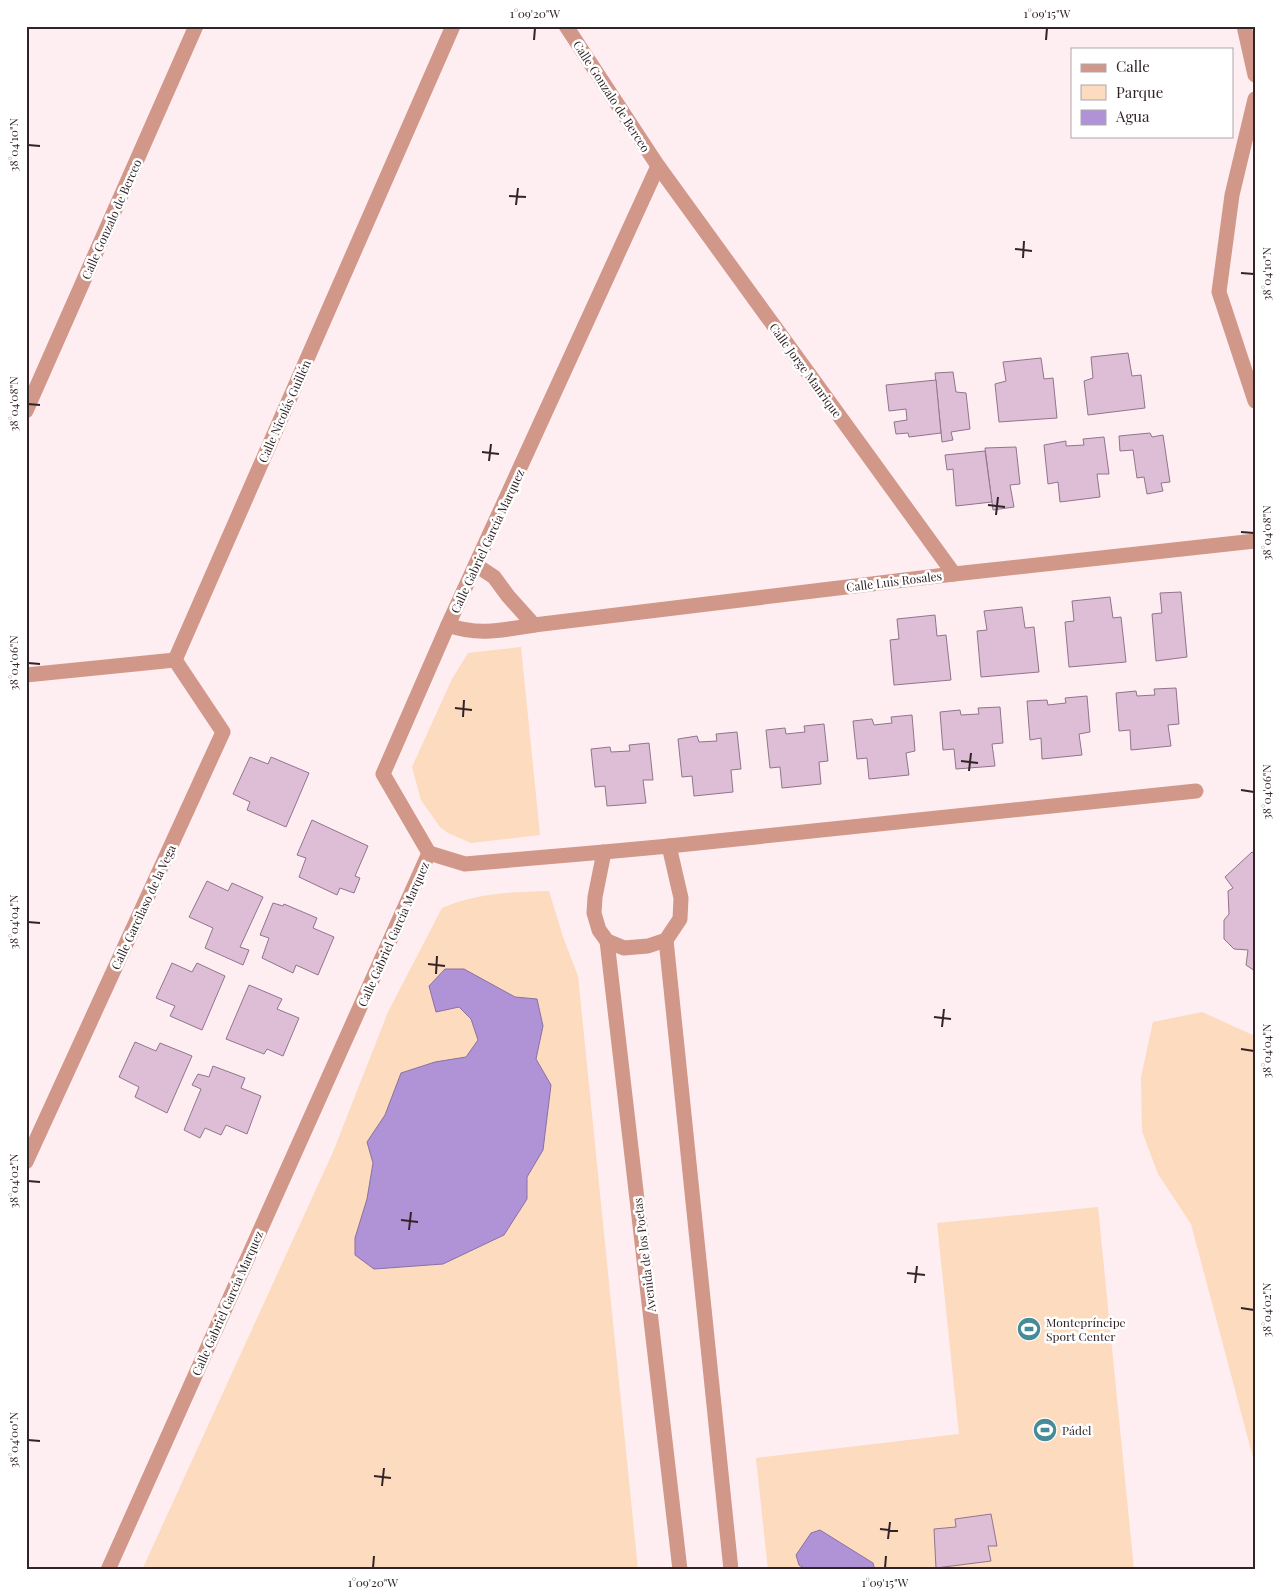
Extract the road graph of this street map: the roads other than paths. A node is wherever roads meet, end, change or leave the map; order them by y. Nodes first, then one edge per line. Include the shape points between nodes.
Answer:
1 (196, 26) edge
2 (453, 26) edge
3 (566, 26) edge
4 (1244, 26) edge
5 (1255, 75) edge
6 (1255, 99) edge
7 (658, 166) junction
8 (1255, 401) edge
9 (26, 411) edge
10 (1255, 541) edge
11 (476, 565) junction
12 (954, 574) junction
13 (448, 625) junction
14 (534, 625) junction
15 (175, 660) junction
16 (26, 675) edge
17 (1196, 791) dead end
18 (668, 846) junction
19 (604, 852) junction
20 (429, 853) junction
21 (666, 940) junction
22 (607, 941) junction
23 (26, 1162) edge
24 (108, 1570) edge
25 (680, 1570) edge
26 (731, 1570) edge

1 - 9 street, Calle Gonzalo de Berceo
2 - 15 street, Calle Nicolás Guillén
3 - 7 street, Calle Gonzalo de Berceo
4 - 5 street
6 - 8 street via 1232,195 1219,292
7 - 11 street, Calle Gabriel García Marquez
7 - 12 street, Calle Jorge Manrique
10 - 12 street, Calle Luis Rosales
11 - 13 street, Calle Gabriel García Marquez
11 - 14 street via 494,577
12 - 14 street, Calle Luis Rosales
13 - 14 street, Calle Luis Rosales via 465,631 493,632
13 - 20 street, Calle Gabriel García Marquez via 383,774
15 - 16 street
15 - 23 street, Calle Garcilaso de la Vega via 223,732
17 - 18 street
18 - 19 street
18 - 21 street via 682,898 680,920
19 - 20 street via 465,864
19 - 22 street via 594,913 599,930
20 - 24 street, Calle Gabriel García Marquez
21 - 22 street via 648,946 624,948
21 - 26 street
22 - 25 street, Avenida de los Poetas

